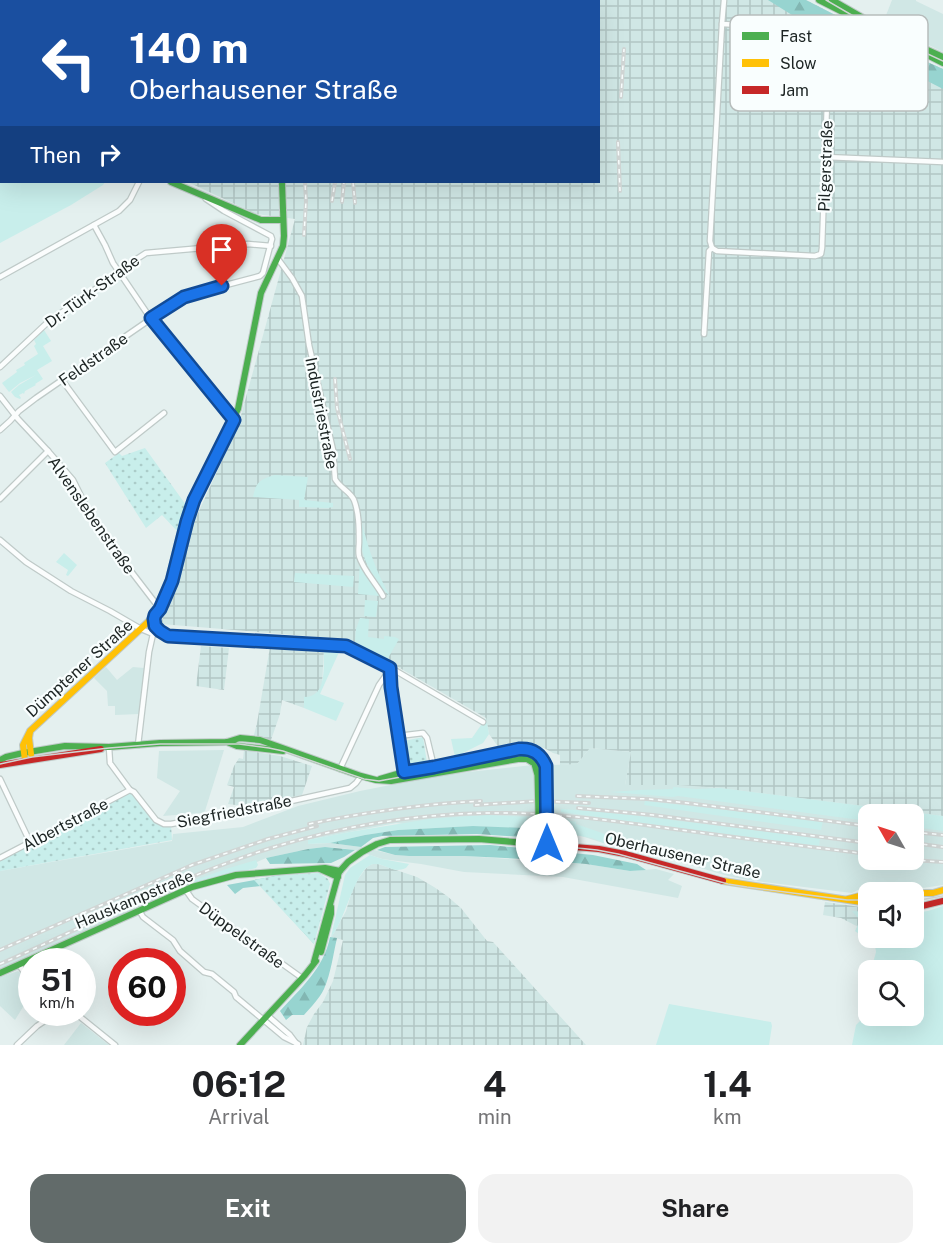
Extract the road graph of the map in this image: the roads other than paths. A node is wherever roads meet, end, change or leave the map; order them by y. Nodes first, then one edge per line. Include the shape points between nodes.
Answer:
1 (724, 0) edge
2 (819, 0) edge
3 (832, 0) edge
4 (849, 15) edge
5 (860, 15) edge
6 (722, 24) junction
7 (730, 24) edge
8 (928, 50) edge
9 (928, 55) edge
10 (943, 57) edge
11 (943, 63) edge
12 (827, 111) edge
13 (826, 157) junction
14 (943, 162) edge
15 (139, 183) edge
16 (173, 183) edge
17 (282, 184) edge
18 (199, 194) junction
19 (283, 220) junction
20 (94, 225) junction
21 (271, 246) junction
22 (712, 248) junction
23 (278, 259) junction
24 (118, 271) junction
25 (0, 277) edge
26 (151, 318) junction
27 (704, 334) dead end
28 (0, 367) edge
29 (62, 380) junction
30 (0, 396) edge
31 (164, 413) dead end
32 (16, 415) junction
33 (234, 420) junction
34 (0, 430) edge
35 (48, 451) junction
36 (0, 499) edge
37 (0, 540) edge
38 (383, 596) dead end
39 (157, 612) junction
40 (141, 629) junction
41 (153, 634) junction
42 (168, 636) junction
43 (390, 668) junction
44 (379, 685) junction
45 (391, 687) junction
46 (483, 722) dead end
47 (399, 736) junction
48 (138, 745) junction
49 (109, 747) junction
50 (28, 756) junction
51 (0, 760) edge
52 (0, 765) edge
53 (434, 767) junction
54 (340, 769) junction
55 (404, 772) junction
56 (0, 779) edge
57 (380, 779) junction
58 (358, 780) junction
59 (130, 790) junction
60 (543, 817) junction
61 (30, 842) junction
62 (542, 844) junction
63 (0, 858) edge
64 (339, 874) junction
65 (185, 890) junction
66 (943, 890) edge
67 (924, 893) edge
68 (858, 896) edge
69 (848, 899) junction
70 (858, 901) edge
71 (943, 901) edge
72 (924, 906) edge
73 (139, 910) junction
74 (55, 948) edge
75 (18, 965) edge
76 (0, 973) edge
77 (302, 978) junction
78 (265, 1017) junction
79 (37, 1026) edge
80 (91, 1026) edge
81 (17, 1045) edge
82 (115, 1045) edge
83 (240, 1045) edge
84 (297, 1045) edge

1 - 6 street
2 - 4 main road
3 - 5 main road
6 - 7 street, Pilgerstraße
6 - 22 street
8 - 10 main road
9 - 11 main road
12 - 13 street, Pilgerstraße
13 - 14 street
13 - 22 street, Pilgerstraße via 820,254
15 - 20 street via 125,206
16 - 18 main road
17 - 19 main road, Dümptener Straße
18 - 19 main road via 261,220
18 - 21 street via 269,234
19 - 23 main road, Dümptener Straße via 283,246
20 - 24 street
20 - 25 street
21 - 24 street, Dr.-Türk-Straße via 248,244 151,252
21 - 26 street, Feldstraße via 260,276 184,297
22 - 27 street
23 - 33 main road, Dümptener Straße via 261,293
23 - 38 street, Industriestraße via 302,296 333,450 335,480 353,499 359,525 359,554
24 - 26 street
24 - 28 street, Dr.-Türk-Straße via 48,322
26 - 29 street, Feldstraße
26 - 33 street
29 - 31 street via 115,452
29 - 32 street, Feldstraße
30 - 32 street, Alvenslebenstraße
32 - 34 street, Feldstraße
32 - 35 street, Alvenslebenstraße
33 - 39 main road, Dümptener Straße via 194,500 172,581
35 - 36 street
35 - 39 street, Alvenslebenstraße via 73,480 107,540
37 - 40 street via 71,591
39 - 40 main road, Dümptener Straße
39 - 42 street, Alvenslebenstraße via 155,626
40 - 41 street
40 - 50 main road, Dümptener Straße via 30,731 23,742
41 - 42 street
41 - 48 street
42 - 43 street via 346,646
43 - 44 street
43 - 45 street
43 - 46 street
44 - 45 street
44 - 54 street
45 - 47 street
47 - 53 street via 423,733
47 - 55 street
48 - 49 main road
48 - 54 main road via 251,739
49 - 50 main road via 65,746
49 - 59 street, Siegfriedstraße via 110,764
50 - 51 main road
50 - 52 main road
53 - 55 main road
53 - 60 main road, bridge via 526,748 538,753 545,764
54 - 58 main road
55 - 57 main road
56 - 61 street
57 - 58 main road
57 - 60 main road, bridge via 391,781 524,758 535,764
58 - 59 street, Siegfriedstraße via 350,788 169,824 156,820
59 - 61 street, Albertstraße
60 - 62 main road
61 - 63 street, Albertstraße
62 - 64 main road via 479,839 390,840 350,861
62 - 69 main road, Oberhausener Straße via 599,849 727,882
64 - 65 main road, Hauskampstraße via 325,868 280,870 236,876
64 - 77 main road via 324,944
65 - 73 main road, Hauskampstraße
65 - 77 street, Düppelstraße
66 - 67 main road
68 - 69 main road, Oberhausener Straße
69 - 70 main road, Oberhausener Straße
71 - 72 main road
73 - 74 main road, Hauskampstraße
73 - 78 street via 204,972 212,974
75 - 76 main road, Hauskampstraße
77 - 78 main road
78 - 83 main road
78 - 84 street
79 - 81 street
80 - 82 street

